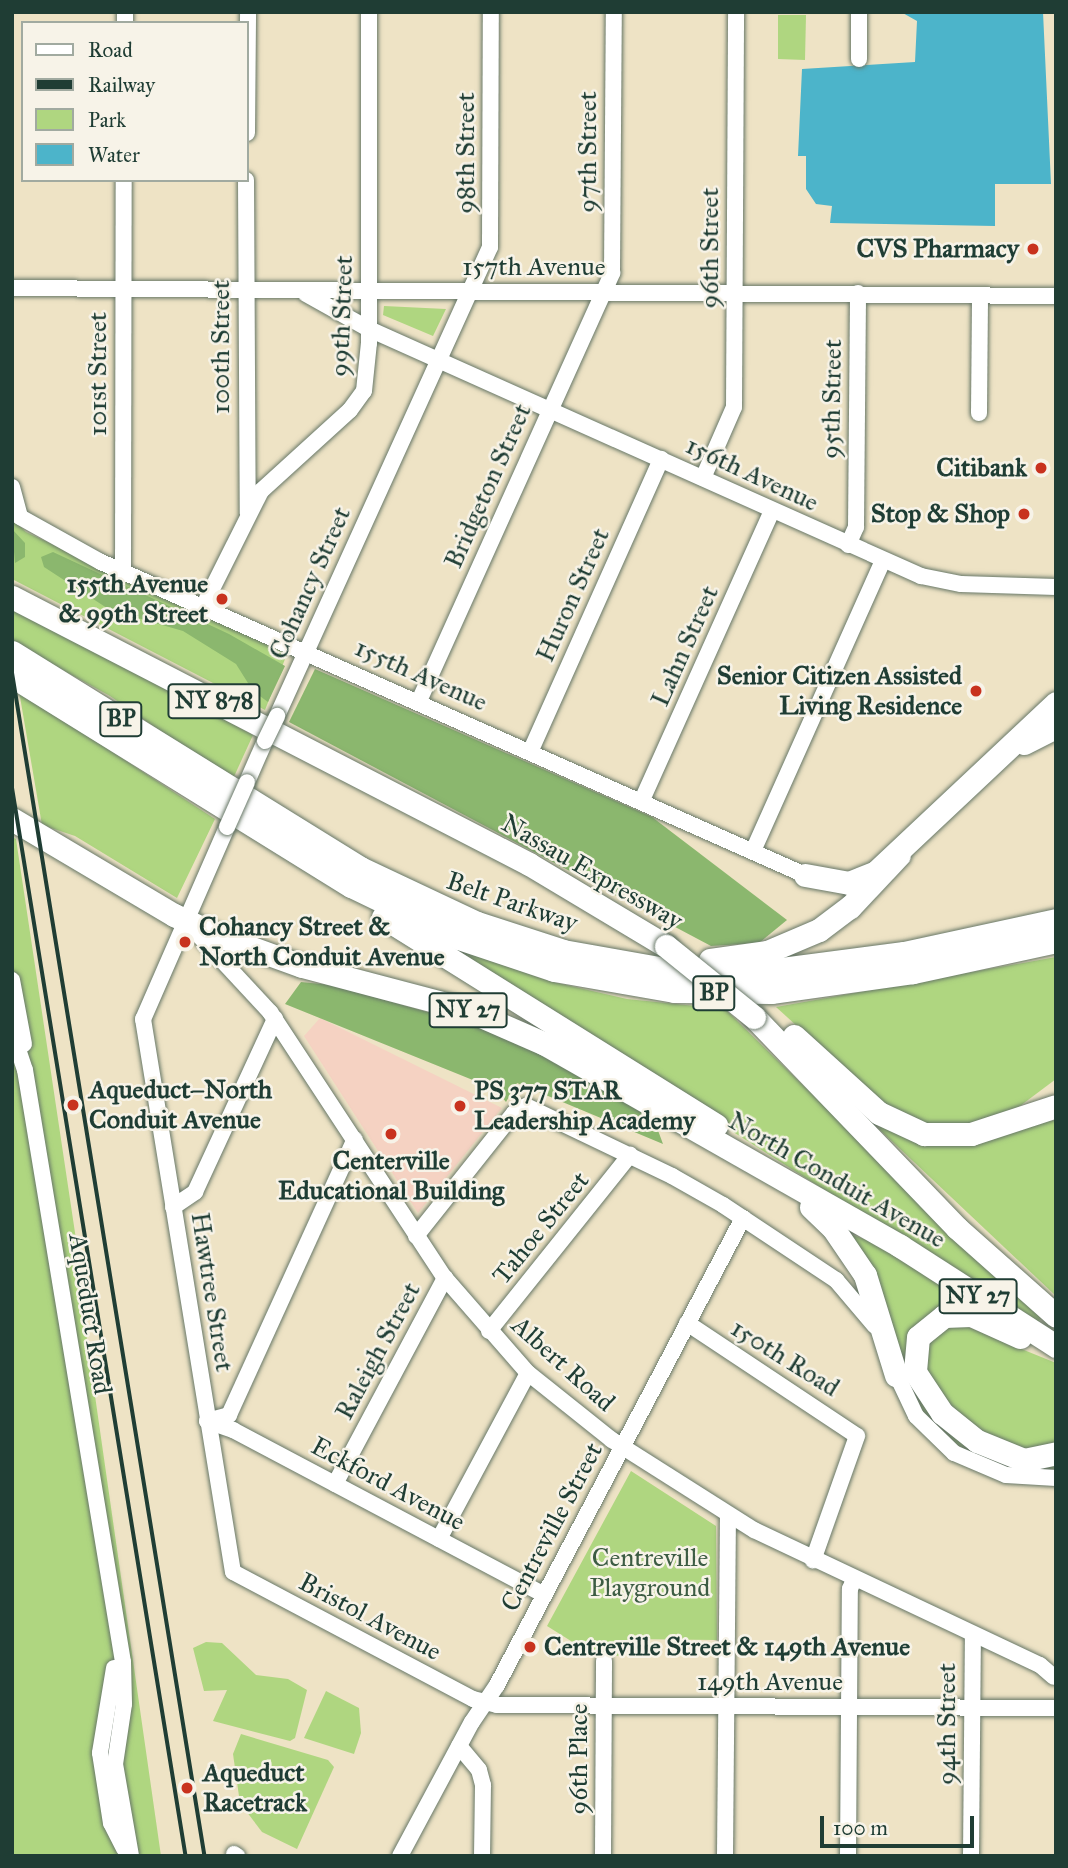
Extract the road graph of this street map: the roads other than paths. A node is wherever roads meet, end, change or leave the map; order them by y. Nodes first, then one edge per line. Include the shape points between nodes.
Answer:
1 (369, 12) edge
2 (491, 12) edge
3 (614, 12) edge
4 (736, 12) edge
5 (859, 12) edge
6 (859, 59) dead end
7 (124, 182) edge
8 (246, 182) edge
9 (12, 288) edge
10 (123, 289) junction
11 (245, 289) junction
12 (470, 290) junction
13 (300, 291) junction
14 (369, 291) junction
15 (603, 291) junction
16 (734, 292) junction
17 (858, 293) junction
18 (980, 295) junction
19 (1056, 296) edge
20 (369, 329) junction
21 (439, 360) junction
22 (550, 409) junction
23 (979, 413) dead end
24 (661, 459) junction
25 (703, 478) junction
26 (12, 487) edge
27 (772, 510) junction
28 (248, 513) junction
29 (848, 545) junction
30 (883, 561) junction
31 (123, 568) junction
32 (1056, 587) edge
33 (12, 597) edge
34 (204, 605) junction
35 (306, 651) junction
36 (12, 652) edge
37 (12, 676) edge
38 (419, 701) junction
39 (1056, 703) edge
40 (1056, 727) edge
41 (531, 750) junction
42 (988, 770) junction
43 (642, 800) junction
44 (12, 819) edge
45 (753, 851) junction
46 (899, 855) junction
47 (298, 857) junction
48 (805, 875) junction
49 (444, 909) junction
50 (615, 912) joint
51 (836, 919) junction
52 (184, 920) junction
53 (1056, 920) edge
54 (1056, 941) edge
55 (12, 980) edge
56 (762, 1016) junction
57 (143, 1019) joint
58 (275, 1019) junction
59 (12, 1031) edge
60 (25, 1070) junction
61 (1056, 1089) edge
62 (1056, 1107) edge
63 (1012, 1119) junction
64 (355, 1139) junction
65 (730, 1152) junction
66 (630, 1155) junction
67 (173, 1207) junction
68 (743, 1218) junction
69 (416, 1236) junction
70 (900, 1246) junction
71 (445, 1278) junction
72 (1056, 1316) edge
73 (687, 1323) junction
74 (489, 1331) junction
75 (1056, 1346) edge
76 (1056, 1353) edge
77 (528, 1373) junction
78 (896, 1375) junction
79 (207, 1421) junction
80 (622, 1446) junction
81 (1056, 1453) edge
82 (1056, 1478) edge
83 (335, 1484) junction
84 (728, 1515) junction
85 (439, 1539) junction
86 (813, 1560) junction
87 (105, 1565) junction
88 (233, 1572) joint
89 (854, 1579) junction
90 (544, 1595) junction
91 (973, 1635) junction
92 (604, 1661) dead end
93 (1054, 1677) edge
94 (485, 1702) junction
95 (604, 1706) junction
96 (727, 1706) junction
97 (849, 1707) junction
98 (971, 1708) junction
99 (1056, 1708) edge
100 (459, 1746) junction
101 (130, 1856) edge
102 (400, 1856) edge
103 (482, 1856) edge
104 (603, 1856) edge
105 (725, 1856) edge
106 (848, 1856) edge
107 (971, 1856) edge

1 - 14 street, 99th Street
2 - 12 street, 98th Street via 490,247
3 - 15 street, 97th Street via 612,273
4 - 16 street, 96th Street
5 - 6 street
7 - 10 street, 101st Street
8 - 11 street, 100th Street
9 - 10 street, 157th Avenue
10 - 11 street, 157th Avenue
10 - 31 street, 101st Street
11 - 13 street, 157th Avenue
11 - 28 street, 100th Street
12 - 14 street, 157th Avenue
12 - 15 street, 157th Avenue
12 - 21 street, Cohancy Street
13 - 14 street, 157th Avenue
13 - 20 street
14 - 20 street, 99th Street
15 - 16 street, 157th Avenue
15 - 22 street, Bridgeton Street
16 - 17 street, 157th Avenue
16 - 25 street, 96th Street via 734,407
17 - 18 street, 157th Avenue
17 - 29 street, 95th Street via 856,527
18 - 19 street, 157th Avenue
18 - 23 street
20 - 21 street
20 - 28 street, 99th Street via 364,391 350,410 261,491
21 - 22 street, 156th Avenue
21 - 35 street, Cohancy Street
22 - 24 street, 156th Avenue
22 - 38 street, Bridgeton Street
24 - 25 street, 156th Avenue
24 - 41 street, Huron Street
25 - 27 street, 156th Avenue
26 - 31 street, 155th Avenue via 20,517 101,562
27 - 29 street, 156th Avenue
27 - 43 street, Lahn Street
28 - 34 street, 99th Street
29 - 30 street, 156th Avenue
30 - 32 street, 156th Avenue via 948,582
30 - 45 street
31 - 34 street, 155th Avenue
33 - 50 highway, Nassau Expressway / NY 878
34 - 35 street, 155th Avenue
35 - 38 street, 155th Avenue
35 - 52 street, Cohancy Street, bridge
36 - 49 highway, Belt Parkway / BP via 320,846
37 - 47 highway, Belt Parkway / BP
38 - 41 street, 155th Avenue
39 - 42 highway
40 - 42 highway
41 - 43 street, 155th Avenue
42 - 46 highway
43 - 45 street, 155th Avenue
44 - 52 highway, North Conduit Avenue / NY 27
45 - 48 street, 155th Avenue
46 - 48 highway via 855,882
46 - 51 highway
47 - 54 highway, Belt Parkway / BP via 404,914 497,953 575,975 674,991 742,993 834,985
47 - 70 highway via 375,912 842,1204
48 - 51 highway via 835,897
49 - 51 highway via 591,947 693,960 777,949
49 - 53 highway, Belt Parkway / BP via 511,936 580,956 714,973 778,971 886,956
50 - 56 highway, Nassau Expressway / NY 27, bridge via 675,946
52 - 57 street, Cohancy Street
52 - 58 street, Albert Road
52 - 65 highway, North Conduit Avenue / NY 27 via 273,957 446,1002 503,1023
55 - 60 street, Aqueduct Road
56 - 63 highway via 879,1113 904,1128 953,1136
56 - 72 highway, Nassau Expressway / NY 27 via 957,1228
57 - 67 street, Hawtree Street
58 - 64 street, Albert Road
58 - 67 street via 196,1191 188,1202
59 - 60 street, Aqueduct Road
60 - 87 street, Aqueduct Road
61 - 63 highway
62 - 63 highway
64 - 69 street, Albert Road
64 - 79 street via 229,1415
65 - 70 highway, North Conduit Avenue / NY 27
65 - 78 highway via 818,1213 847,1246 869,1284
66 - 68 street
66 - 69 street via 522,1106
66 - 74 street, Tahoe Street
67 - 79 street, Hawtree Street
68 - 73 street, Centreville Street
68 - 78 street via 845,1288 877,1329
69 - 71 street, Albert Road
70 - 75 highway, North Conduit Avenue / NY 27
71 - 74 street, Albert Road
71 - 83 street, Raleigh Street
73 - 80 street, Centreville Street
73 - 86 street, 150th Road via 857,1436
74 - 77 street, Albert Road
76 - 81 highway via 959,1314 926,1326 913,1359 930,1398 977,1441 1024,1460
77 - 80 street, Albert Road
77 - 85 street
78 - 82 street via 916,1416 954,1453 1006,1475
79 - 83 street, Eckford Avenue
79 - 88 street, Hawtree Street
80 - 84 street, Albert Road
80 - 90 street, Centreville Street
83 - 85 street, Eckford Avenue
84 - 86 street, Albert Road
84 - 96 street
85 - 90 street, Eckford Avenue
86 - 89 street, Albert Road
87 - 101 street, Aqueduct Road via 124,1676 117,1751
87 - 101 street, Aqueduct Road via 103,1594 114,1675 100,1753 113,1829
88 - 94 street, Bristol Avenue
89 - 91 street, Albert Road
89 - 97 street
90 - 94 street, Centreville Street
91 - 93 street, Albert Road via 1040,1665
91 - 98 street, 94th Street
92 - 95 street, 96th Place
94 - 95 street, 149th Avenue
94 - 100 street, Centreville Street
95 - 96 street, 149th Avenue
95 - 104 street, 96th Place
96 - 97 street, 149th Avenue
96 - 105 street
97 - 98 street, 149th Avenue
97 - 106 street
98 - 99 street, 149th Avenue
98 - 107 street, 94th Street
100 - 102 street, Centreville Street
100 - 103 street via 479,1770

